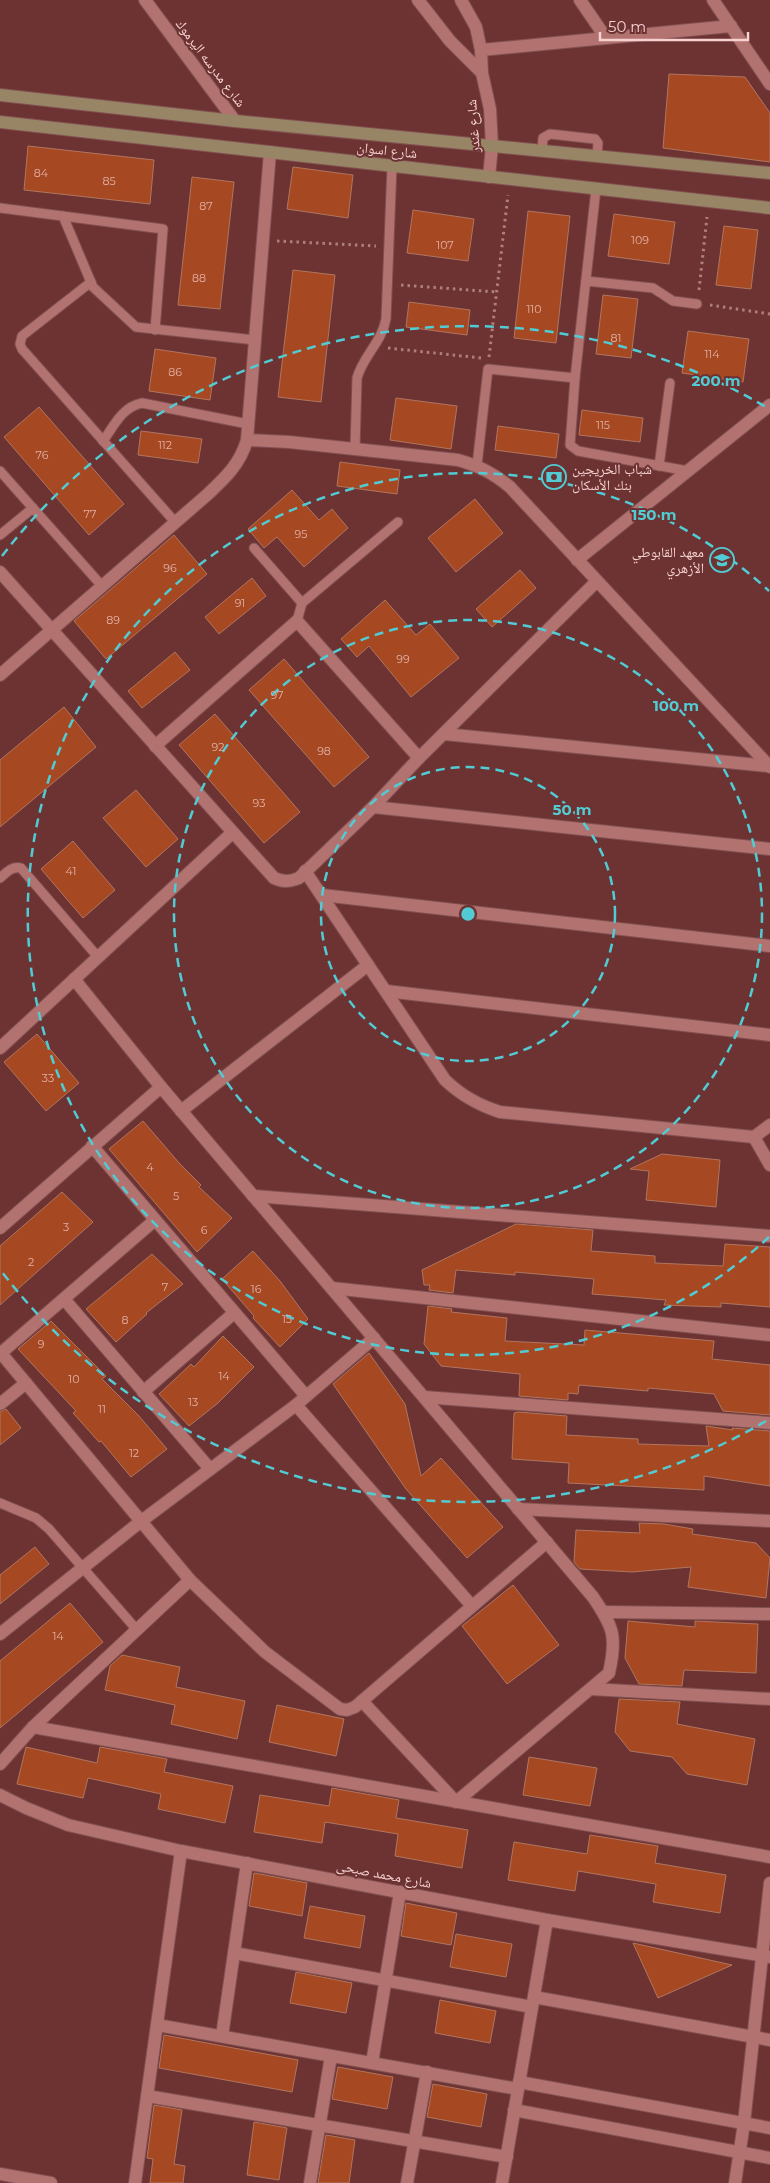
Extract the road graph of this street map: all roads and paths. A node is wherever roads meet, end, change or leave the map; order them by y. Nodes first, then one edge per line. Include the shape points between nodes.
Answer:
1 (145, 0) edge
2 (418, 0) edge
3 (461, 0) edge
4 (580, 0) edge
5 (713, 0) edge
6 (731, 26) junction
7 (606, 38) junction
8 (481, 50) junction
9 (482, 73) junction
10 (770, 84) edge
11 (0, 95) edge
12 (235, 121) junction
13 (0, 122) edge
14 (492, 146) junction
15 (270, 152) junction
16 (392, 166) junction
17 (770, 173) edge
18 (489, 177) junction
19 (510, 179) junction
20 (596, 189) junction
21 (709, 202) junction
22 (0, 208) edge
23 (770, 208) edge
24 (10, 209) junction
25 (63, 216) junction
26 (0, 217) edge
27 (263, 241) junction
28 (389, 247) junction
29 (586, 281) junction
30 (91, 282) junction
31 (388, 284) junction
32 (497, 292) junction
33 (697, 304) junction
34 (770, 314) edge
35 (156, 330) junction
36 (255, 340) junction
37 (374, 347) junction
38 (489, 359) junction
39 (488, 369) junction
40 (575, 378) junction
41 (670, 383) dead end
42 (770, 405) edge
43 (248, 424) junction
44 (247, 440) junction
45 (103, 441) junction
46 (355, 450) junction
47 (477, 465) junction
48 (659, 466) junction
49 (0, 470) edge
50 (688, 471) junction
51 (33, 508) junction
52 (175, 522) junction
53 (398, 522) dead end
54 (0, 535) edge
55 (254, 548) dead end
56 (576, 560) junction
57 (0, 572) edge
58 (597, 581) junction
59 (102, 586) junction
60 (302, 603) junction
61 (297, 621) junction
62 (52, 630) junction
63 (0, 675) edge
64 (444, 734) junction
65 (155, 746) junction
66 (419, 758) junction
67 (769, 766) edge
68 (372, 807) junction
69 (232, 833) junction
70 (770, 849) edge
71 (305, 871) junction
72 (0, 878) edge
73 (322, 895) junction
74 (770, 946) edge
75 (98, 957) junction
76 (368, 965) junction
77 (74, 979) junction
78 (386, 991) junction
79 (770, 1035) edge
80 (0, 1048) edge
81 (161, 1087) junction
82 (181, 1111) junction
83 (770, 1125) edge
84 (754, 1137) junction
85 (92, 1146) junction
86 (770, 1165) edge
87 (253, 1196) junction
88 (155, 1220) junction
89 (0, 1228) edge
90 (770, 1236) edge
91 (332, 1288) junction
92 (64, 1299) junction
93 (234, 1313) junction
94 (770, 1335) edge
95 (374, 1338) junction
96 (0, 1353) edge
97 (26, 1383) junction
98 (143, 1392) junction
99 (424, 1397) junction
100 (301, 1400) junction
101 (0, 1404) edge
102 (770, 1424) edge
103 (210, 1470) junction
104 (0, 1503) edge
105 (518, 1509) junction
106 (140, 1522) junction
107 (770, 1522) edge
108 (547, 1542) junction
109 (82, 1569) junction
110 (190, 1580) junction
111 (472, 1606) junction
112 (604, 1612) junction
113 (770, 1614) edge
114 (137, 1630) junction
115 (0, 1634) edge
116 (591, 1689) junction
117 (770, 1699) edge
118 (362, 1701) junction
119 (33, 1727) junction
120 (2, 1759) edge
121 (0, 1795) edge
122 (456, 1802) junction
123 (181, 1851) junction
124 (770, 1857) edge
125 (247, 1863) junction
126 (770, 1883) edge
127 (400, 1892) junction
128 (547, 1920) junction
129 (234, 1953) junction
130 (766, 1956) edge
131 (385, 1981) junction
132 (533, 2002) junction
133 (157, 2025) junction
134 (222, 2036) junction
135 (753, 2037) junction
136 (770, 2040) edge
137 (331, 2056) junction
138 (372, 2063) junction
139 (427, 2072) junction
140 (519, 2085) junction
141 (147, 2096) junction
142 (514, 2110) junction
143 (744, 2123) junction
144 (320, 2125) junction
145 (770, 2128) edge
146 (415, 2141) junction
147 (740, 2152) junction
148 (507, 2157) junction
149 (770, 2158) edge
150 (0, 2174) edge
151 (51, 2183) edge
152 (135, 2183) edge
153 (310, 2183) edge
154 (408, 2183) edge
155 (504, 2183) edge
156 (735, 2183) edge

1 - 12 street, شارع مدرسه اليرموك
2 - 9 street via 450,41
3 - 8 street, شارع غندر via 476,27
4 - 7 street
5 - 6 street
6 - 7 street
6 - 10 street
7 - 8 street
8 - 9 street, شارع غندر
9 - 14 street, شارع غندر via 490,109
11 - 12 street, شارع اسوان
12 - 14 street, شارع اسوان
13 - 15 street, شارع اسوان
14 - 17 street, شارع اسوان
14 - 18 street, شارع غندر
15 - 16 street, شارع اسوان
15 - 27 street
16 - 18 street, شارع اسوان
16 - 28 lane
18 - 19 street, شارع اسوان
19 - 20 street, شارع اسوان
19 - 32 path
20 - 21 street, شارع اسوان
20 - 29 lane
21 - 23 street, شارع اسوان
21 - 33 path
22 - 24 lane
24 - 25 lane
24 - 26 lane
25 - 30 lane
25 - 35 lane via 163,228
27 - 28 path
27 - 36 street
28 - 31 lane
29 - 33 lane via 653,288 673,300
29 - 40 lane
30 - 35 lane via 98,294 136,327
30 - 45 lane via 22,336 20,344
31 - 32 path
31 - 37 lane via 384,330
32 - 38 path
33 - 34 path
35 - 36 lane
36 - 43 street
37 - 38 path
37 - 46 lane via 357,378
38 - 39 path
39 - 40 lane
39 - 47 lane
40 - 48 lane via 569,440 574,449
41 - 48 lane
42 - 50 street
43 - 44 street
43 - 45 lane via 142,403 134,404 125,411
44 - 46 street
44 - 52 street via 244,452 230,473
45 - 52 lane
46 - 47 street via 458,460
47 - 56 street via 510,487
48 - 50 lane
49 - 51 lane
50 - 56 street
51 - 54 lane
51 - 59 lane
52 - 59 street
53 - 60 lane
55 - 60 lane
56 - 58 street
57 - 62 street
58 - 64 street
58 - 67 street
59 - 62 street
60 - 61 lane
61 - 65 street
61 - 66 street
62 - 63 street
62 - 65 street
64 - 66 street
64 - 67 street
65 - 69 street
66 - 68 street
68 - 70 street
68 - 71 street
69 - 71 street via 274,878 291,881
69 - 75 street
71 - 73 street
72 - 75 lane via 11,869 21,868
73 - 74 street
73 - 76 street
75 - 77 street
76 - 78 street
76 - 82 street
77 - 80 street
77 - 81 street
78 - 79 street
78 - 84 street via 445,1080 479,1105 500,1112
81 - 82 street
81 - 85 street
82 - 87 street
83 - 84 street
84 - 86 street
85 - 88 street
85 - 89 street
87 - 90 street
87 - 91 street
88 - 92 street
88 - 93 street
91 - 94 street
91 - 95 street
92 - 96 street
92 - 98 street
93 - 98 street
93 - 100 street
95 - 99 street
95 - 100 street
96 - 97 street
97 - 101 street
97 - 106 street
98 - 103 street
99 - 102 street
99 - 105 street
100 - 103 street
100 - 111 street
103 - 106 street
104 - 109 lane via 36,1518
105 - 107 street
105 - 108 street
106 - 109 street
106 - 110 street
108 - 111 street
108 - 112 street
109 - 114 lane
109 - 115 street
110 - 114 street
110 - 118 street via 264,1652 340,1709 347,1710
111 - 118 street
112 - 113 street
112 - 116 street via 615,1648 609,1673
114 - 119 street
116 - 117 street
116 - 122 street
118 - 122 street
119 - 120 street
119 - 122 street
121 - 123 street, شارع محمد صبحى via 68,1825
122 - 124 street
123 - 125 street, شارع محمد صبحى
123 - 133 street
125 - 127 street, شارع محمد صبحى
125 - 129 street
126 - 130 street
127 - 128 street, شارع محمد صبحى
127 - 131 street
128 - 130 street, شارع محمد صبحى
128 - 132 street
129 - 131 street
129 - 134 street
130 - 135 street
131 - 132 street
131 - 138 street
132 - 135 street
132 - 140 street
133 - 134 street
133 - 141 street
134 - 137 street
135 - 136 street
135 - 143 street
137 - 138 street
137 - 144 street
138 - 139 street
139 - 140 street
139 - 146 street
140 - 142 street
140 - 143 street
141 - 144 street
141 - 152 street
142 - 147 street
142 - 148 street
143 - 145 street
143 - 147 street
144 - 146 street
144 - 153 street
146 - 148 street
146 - 154 street
147 - 149 street
147 - 156 street
148 - 155 street
150 - 151 street

